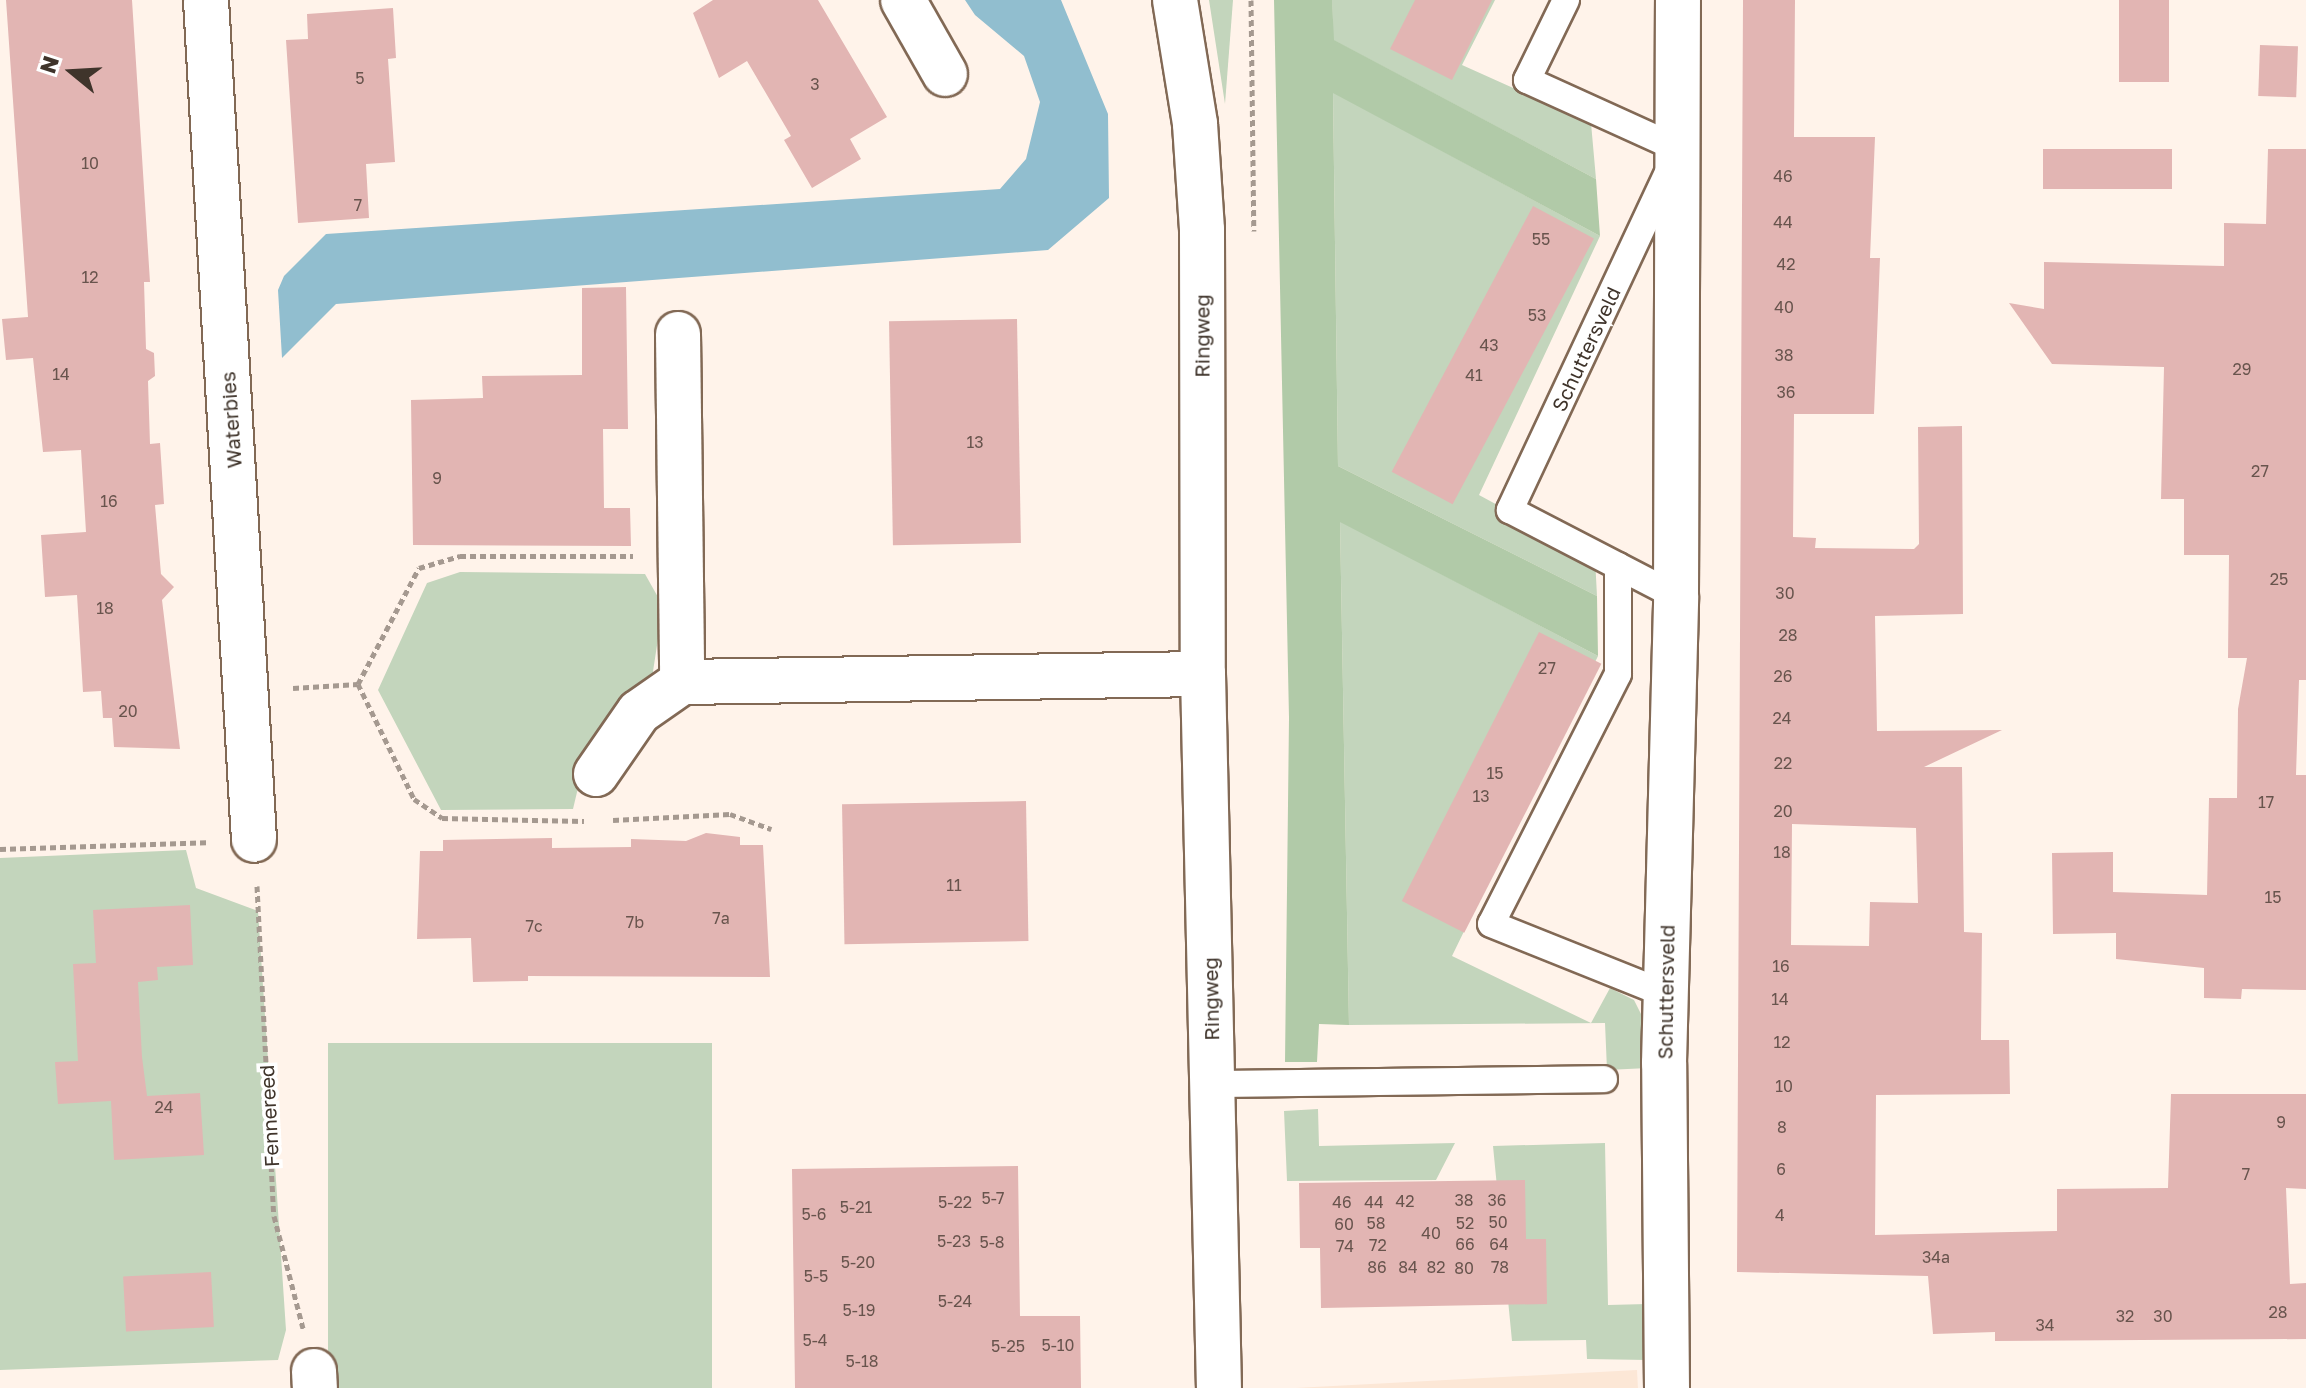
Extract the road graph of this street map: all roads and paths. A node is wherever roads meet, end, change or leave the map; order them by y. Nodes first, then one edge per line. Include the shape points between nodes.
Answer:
1 (206, 0) edge
2 (903, 0) edge
3 (1175, 0) edge
4 (1566, 0) edge
5 (1678, 0) edge
6 (945, 74) dead end
7 (1679, 149) junction
8 (678, 334) dead end
9 (681, 556) junction
10 (1618, 566) junction
11 (1676, 596) junction
12 (1203, 674) junction
13 (682, 682) junction
14 (358, 684) junction
15 (248, 691) junction
16 (596, 774) joint
17 (584, 822) junction
18 (771, 829) dead end
19 (254, 840) junction
20 (0, 849) edge
21 (1666, 994) junction
22 (1604, 1079) dead end
23 (1213, 1084) junction
24 (315, 1380) edge
25 (1219, 1388) edge
26 (1667, 1388) edge

1 - 15 street, Waterbies
2 - 6 street
3 - 12 street, Ringweg via 1195,124 1202,230
4 - 7 lane via 1527,80
5 - 7 street, Schuttersveld
7 - 10 lane, Schuttersveld via 1510,510
7 - 11 street, Schuttersveld
8 - 9 street
9 - 13 street
9 - 14 path via 460,556 419,568
10 - 11 lane, Schuttersveld
10 - 21 lane via 1618,674 1491,924
11 - 21 street, Schuttersveld
12 - 13 street
12 - 23 street, Ringweg
13 - 16 street via 639,712
14 - 15 path
14 - 17 path via 414,799 442,818
15 - 19 street, Waterbies
16 - 17 path
17 - 18 path via 730,814
19 - 20 path
19 - 24 path, Fennereed via 274,1216
21 - 26 street, Schuttersveld
22 - 23 lane
23 - 25 street, Ringweg

